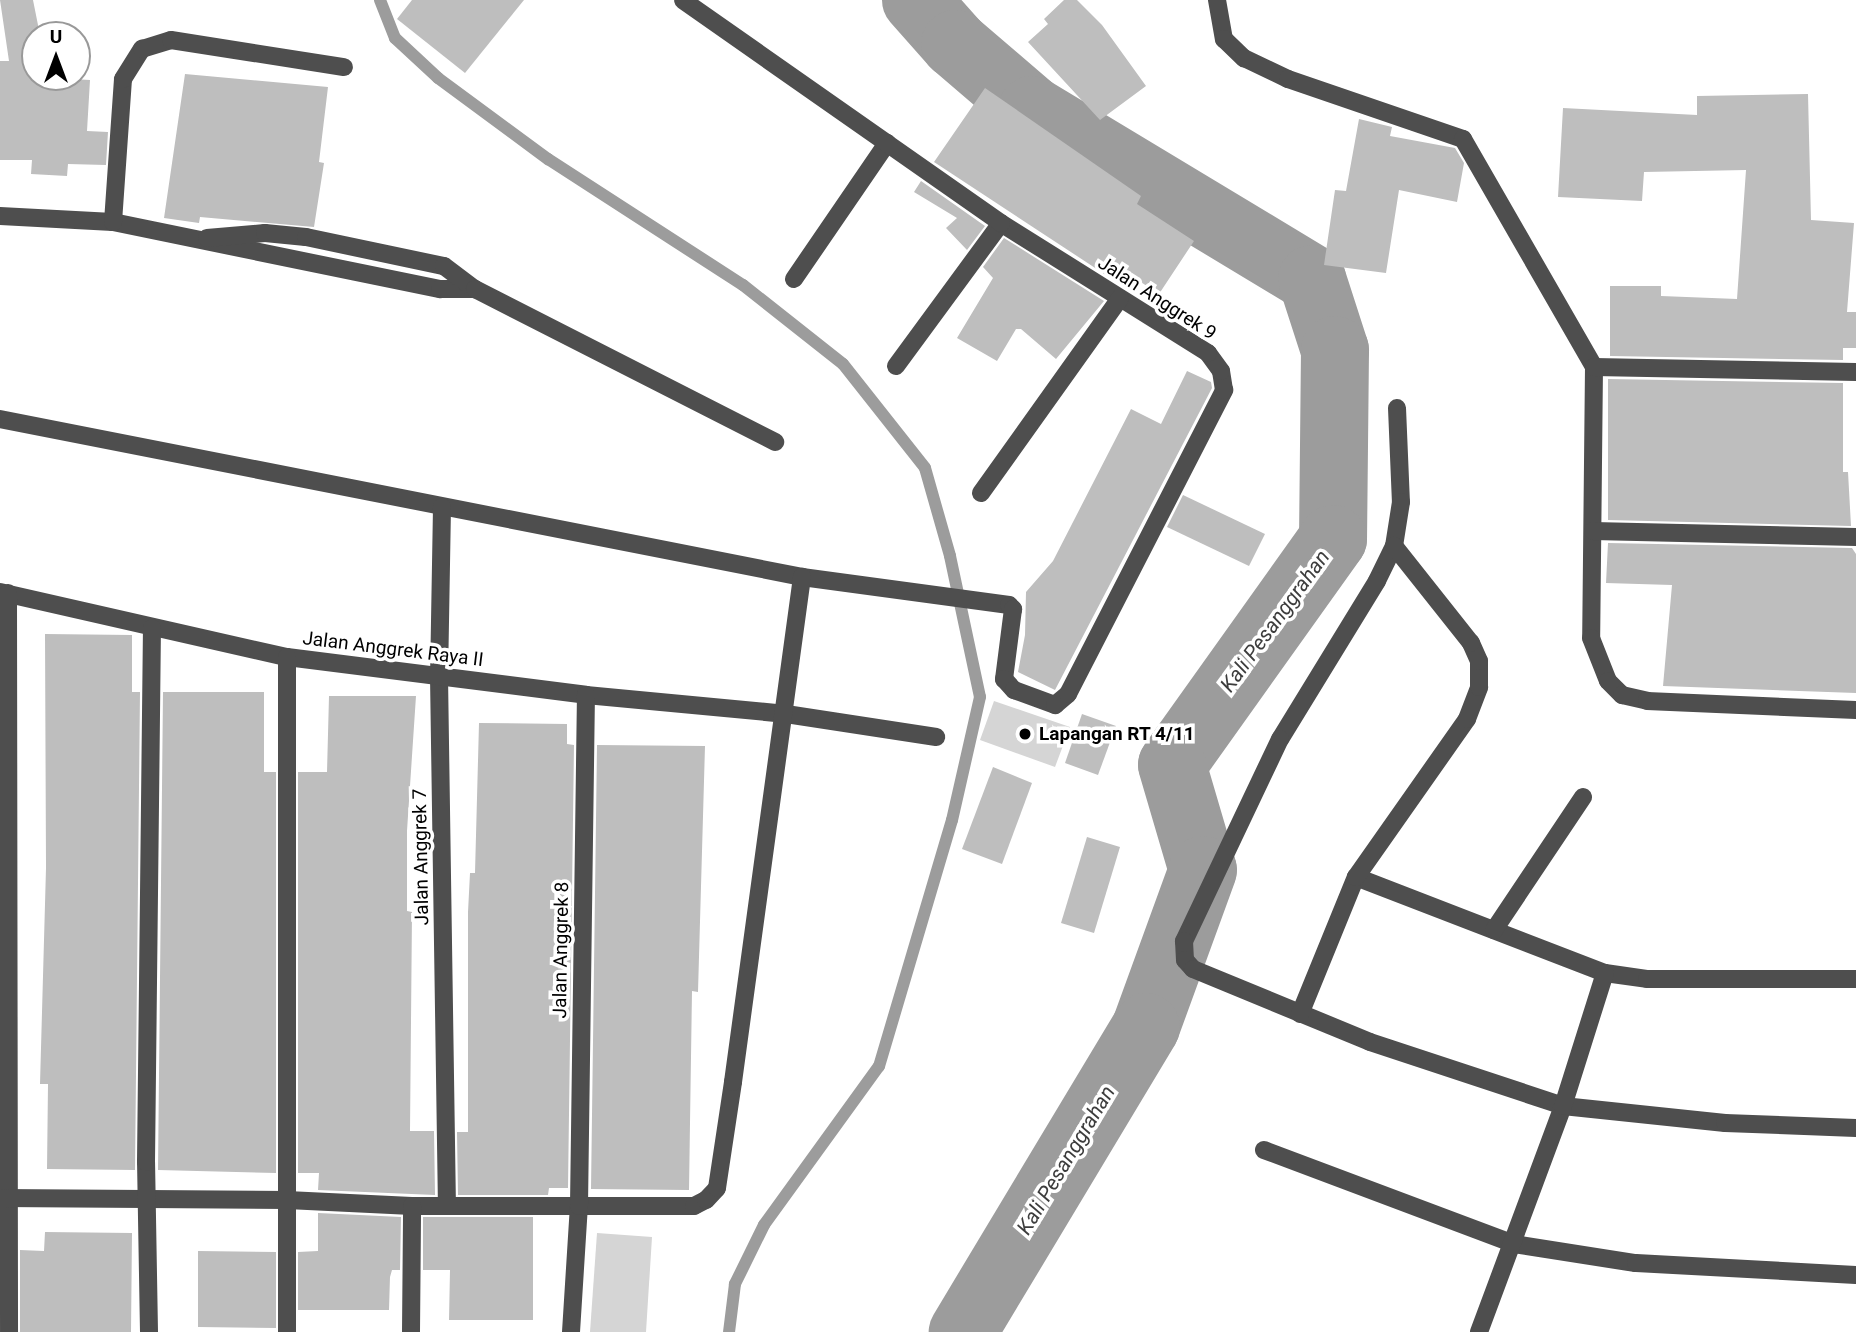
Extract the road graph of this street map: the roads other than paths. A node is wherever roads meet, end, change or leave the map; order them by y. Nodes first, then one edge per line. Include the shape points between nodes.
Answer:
1 (682, 0) edge
2 (1217, 0) edge
3 (344, 67) dead end
4 (887, 143) junction
5 (0, 216) edge
6 (113, 222) junction
7 (1001, 223) junction
8 (207, 238) junction
9 (794, 279) dead end
10 (475, 289) junction
11 (1120, 298) junction
12 (896, 366) dead end
13 (1594, 367) junction
14 (1856, 372) edge
15 (1398, 408) dead end
16 (0, 419) edge
17 (775, 442) dead end
18 (981, 493) dead end
19 (442, 507) junction
20 (1593, 531) junction
21 (1856, 537) edge
22 (1394, 546) junction
23 (802, 577) junction
24 (4, 593) edge
25 (152, 628) junction
26 (287, 657) junction
27 (439, 676) junction
28 (586, 695) junction
29 (1856, 710) edge
30 (786, 714) junction
31 (936, 737) dead end
32 (1583, 797) dead end
33 (1356, 877) junction
34 (1494, 930) junction
35 (1605, 972) junction
36 (1856, 979) edge
37 (1300, 1014) junction
38 (1563, 1106) junction
39 (1856, 1128) edge
40 (1264, 1150) dead end
41 (148, 1197) junction
42 (3, 1198) edge
43 (287, 1200) junction
44 (412, 1206) junction
45 (447, 1206) junction
46 (579, 1206) junction
47 (1514, 1244) junction
48 (1856, 1275) edge
49 (9, 1332) edge
50 (149, 1332) edge
51 (287, 1332) edge
52 (411, 1332) edge
53 (571, 1332) edge
54 (1479, 1332) edge

1 - 4 street, Jalan Anggrek 9
2 - 13 street via 1224,39 1244,58 1288,79 1463,139
3 - 6 street via 171,40 142,49 123,79
4 - 7 street, Jalan Anggrek 9
4 - 9 street
5 - 6 street
6 - 8 street
7 - 11 street, Jalan Anggrek 9
7 - 12 street
8 - 10 street via 262,255 440,289
8 - 10 street via 279,235 413,257 443,266
10 - 17 street
11 - 18 street
11 - 23 street, Jalan Anggrek 9 via 1208,354 1221,371 1224,390 1069,694 1055,705 1014,690 1004,679 1013,609
13 - 14 street
13 - 20 street
15 - 22 street via 1401,502
16 - 19 street
19 - 23 street
19 - 27 street, Jalan Anggrek 7
20 - 21 street
20 - 29 street via 1591,638 1608,681 1622,695 1647,701
22 - 33 street via 1471,643 1479,661 1479,687 1467,719
22 - 37 street via 1280,739 1184,941 1185,960 1193,969
23 - 30 street
24 - 25 street, Jalan Anggrek Raya II
24 - 42 street
25 - 26 street, Jalan Anggrek Raya II
25 - 41 street
26 - 27 street, Jalan Anggrek Raya II
26 - 43 street
27 - 28 street, Jalan Anggrek Raya II
27 - 45 street, Jalan Anggrek 7
28 - 30 street, Jalan Anggrek Raya II
28 - 46 street, Jalan Anggrek 8
30 - 31 street, Jalan Anggrek Raya II
30 - 46 street via 717,1188 694,1206
32 - 34 street
33 - 34 street
33 - 37 street
34 - 35 street
35 - 36 street via 1647,979
35 - 38 street
37 - 38 street
38 - 39 street via 1725,1123
38 - 47 street
40 - 47 street
41 - 42 street
41 - 43 street
41 - 50 street
42 - 49 street
43 - 44 street
43 - 51 street
44 - 45 street
44 - 52 street
45 - 46 street
46 - 53 street, Jalan Anggrek 8
47 - 48 street via 1636,1263
47 - 54 street

